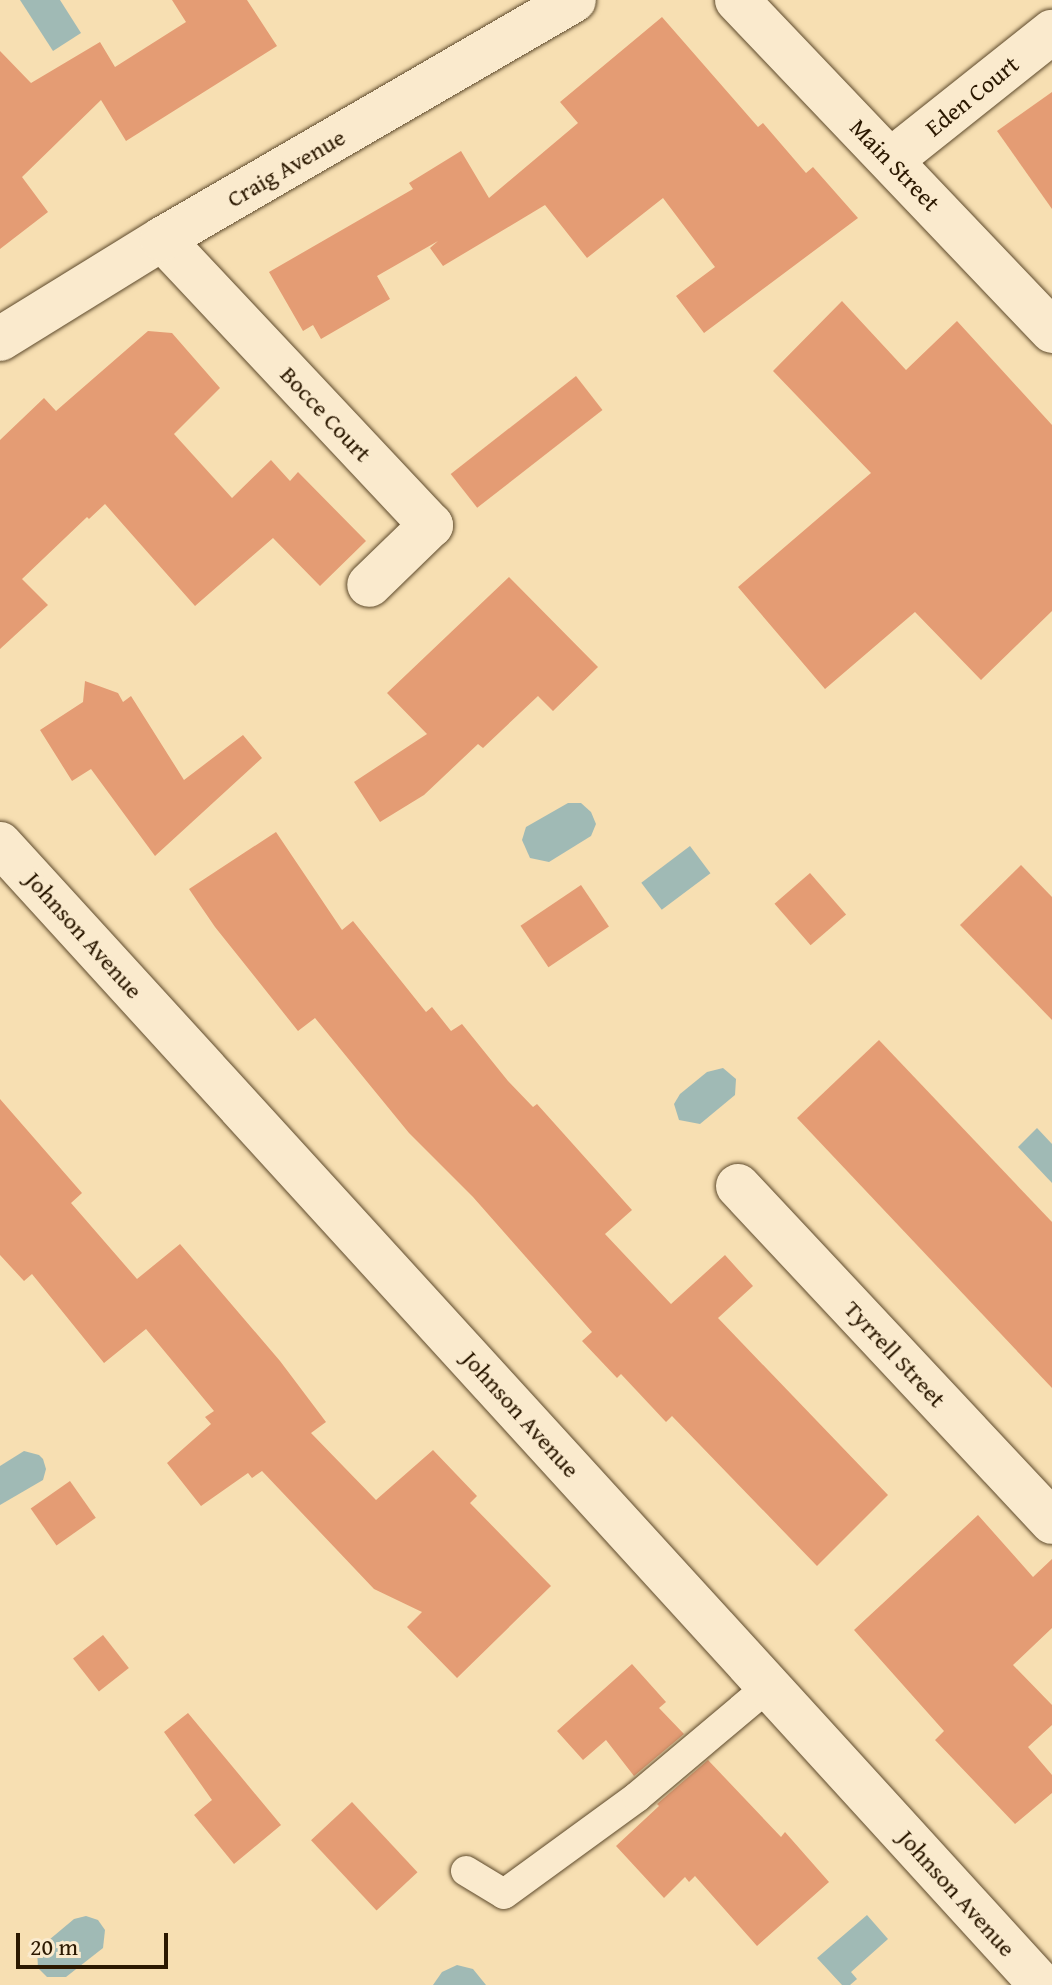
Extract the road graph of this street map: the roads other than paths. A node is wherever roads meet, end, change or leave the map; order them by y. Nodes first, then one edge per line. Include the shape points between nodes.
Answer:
1 (574, 0) edge
2 (737, 0) edge
3 (1052, 32) edge
4 (891, 160) junction
5 (162, 239) junction
6 (1052, 331) edge
7 (0, 339) edge
8 (369, 585) dead end
9 (0, 844) edge
10 (738, 1186) dead end
11 (1052, 1522) edge
12 (769, 1686) junction
13 (466, 1871) dead end
14 (1041, 1985) edge

1 - 5 street, Craig Avenue
2 - 4 street, Main Street
3 - 4 street, Eden Court
4 - 6 street, Main Street
5 - 7 street, Craig Avenue
5 - 8 street, Bocce Court via 431,525
9 - 12 street, Johnson Avenue
10 - 11 street, Tyrrell Street
12 - 13 lane via 637,1797 504,1894
12 - 14 street, Johnson Avenue

